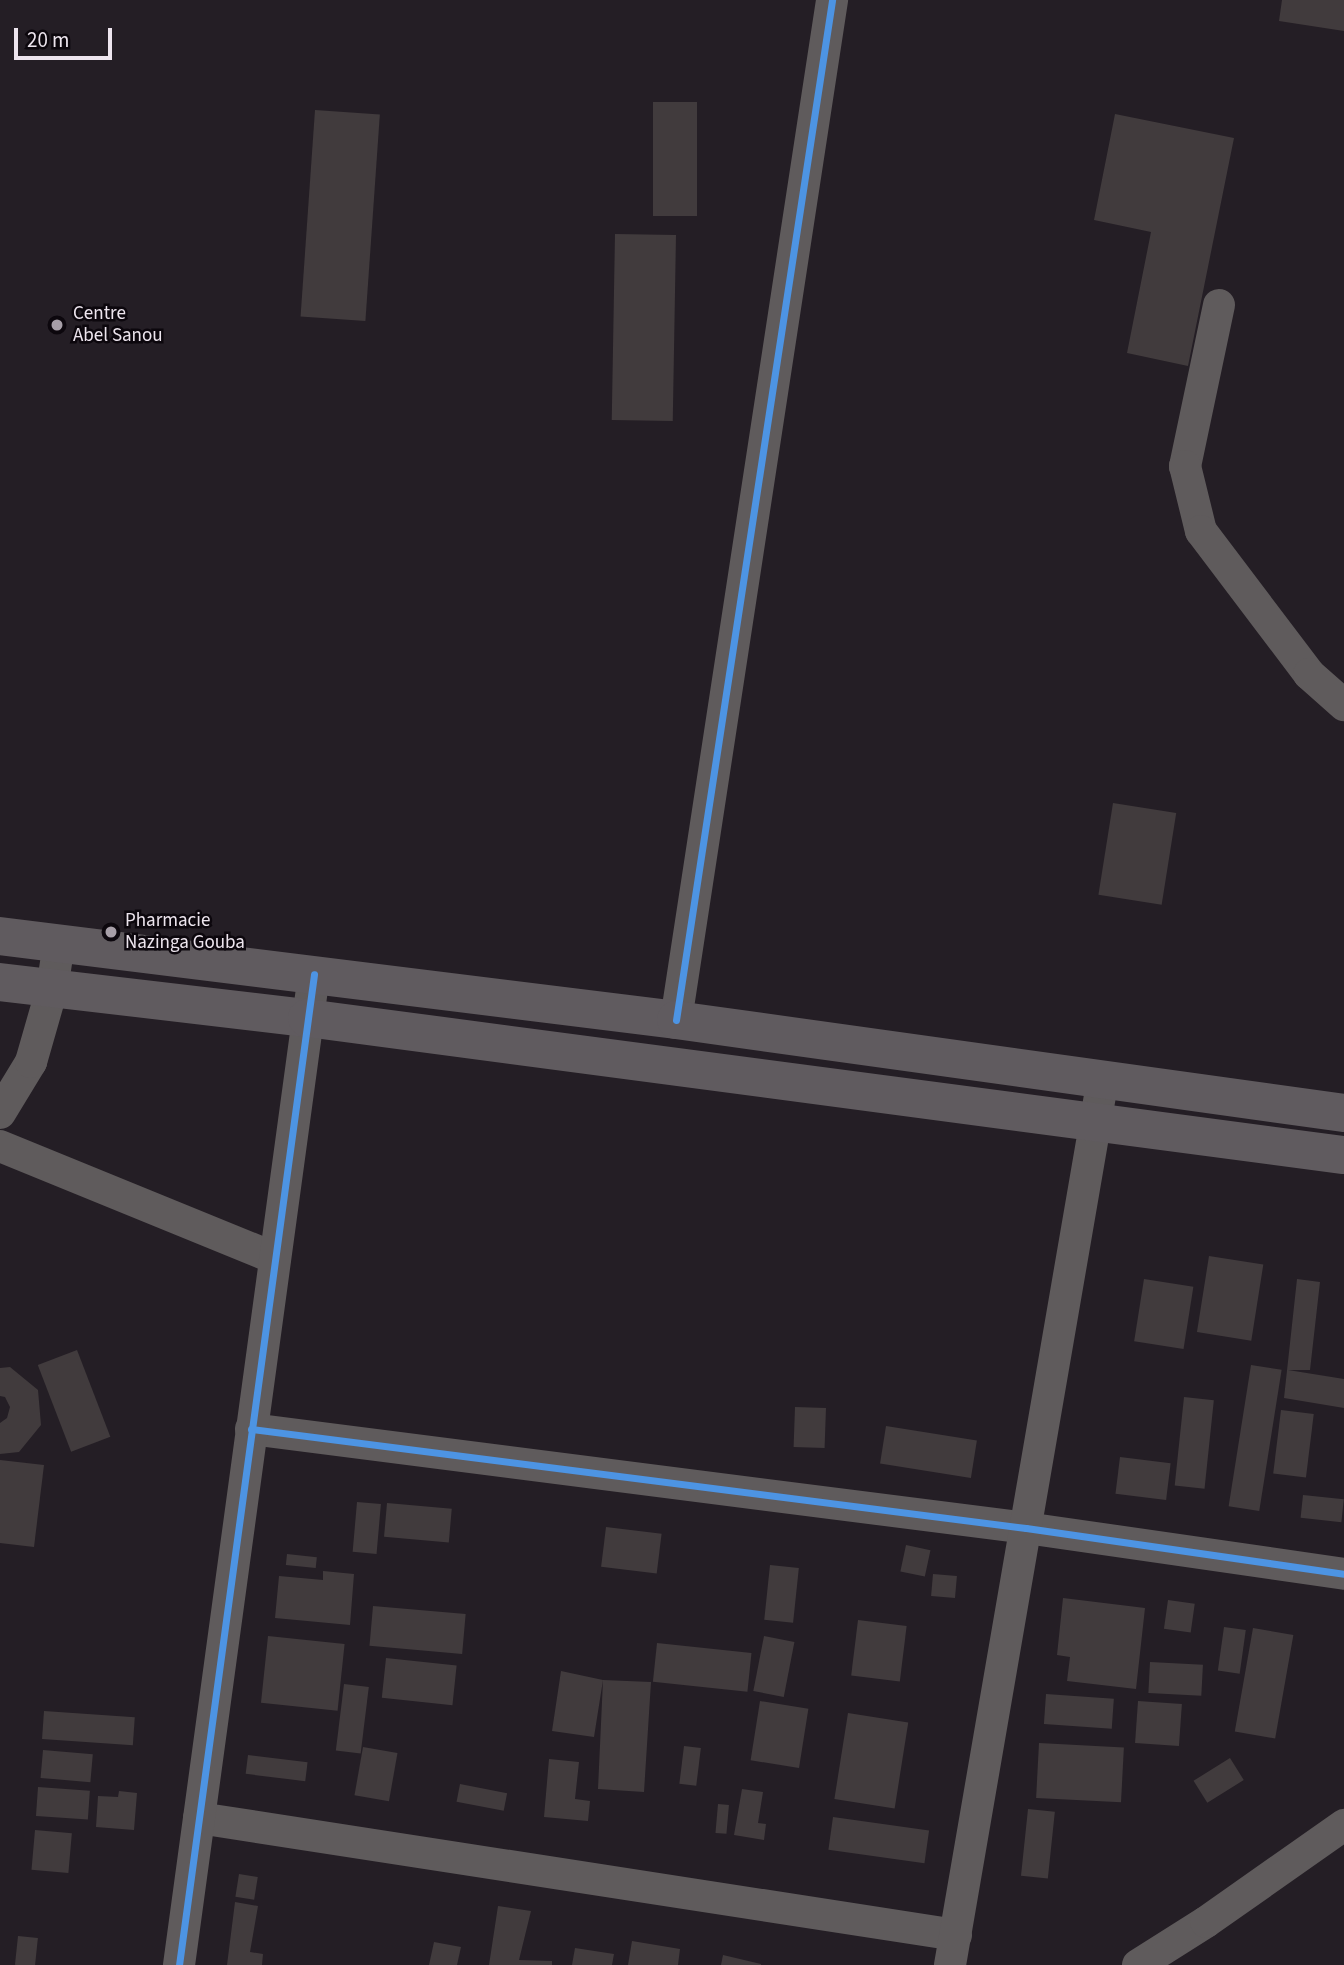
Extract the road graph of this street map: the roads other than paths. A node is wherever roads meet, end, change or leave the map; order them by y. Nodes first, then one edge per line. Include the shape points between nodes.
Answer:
1 (832, 0) edge
2 (1219, 305) dead end
3 (1344, 705) edge
4 (0, 936) edge
5 (59, 943) junction
6 (314, 974) junction
7 (0, 982) edge
8 (52, 989) junction
9 (307, 1018) junction
10 (676, 1020) junction
11 (1103, 1078) junction
12 (0, 1113) edge
13 (1344, 1113) edge
14 (1096, 1124) junction
15 (0, 1146) edge
16 (1344, 1155) edge
17 (275, 1258) junction
18 (251, 1429) junction
19 (1026, 1528) junction
20 (1344, 1574) edge
21 (199, 1818) junction
22 (1344, 1825) edge
23 (953, 1950) edge
24 (179, 1965) edge
25 (1138, 1965) edge

1 - 10 street
2 - 3 street via 1185,466 1201,531 1308,674
4 - 5 main road
5 - 6 main road
5 - 8 street
6 - 9 street
6 - 10 main road
7 - 8 main road
8 - 9 main road
8 - 12 street via 31,1062
9 - 14 main road
9 - 17 street
10 - 11 main road
11 - 13 main road
11 - 14 street
14 - 16 main road
14 - 19 street
15 - 17 street
17 - 18 street
18 - 19 street
18 - 21 street
19 - 20 street
19 - 23 street
21 - 23 street
21 - 24 street
22 - 25 street

